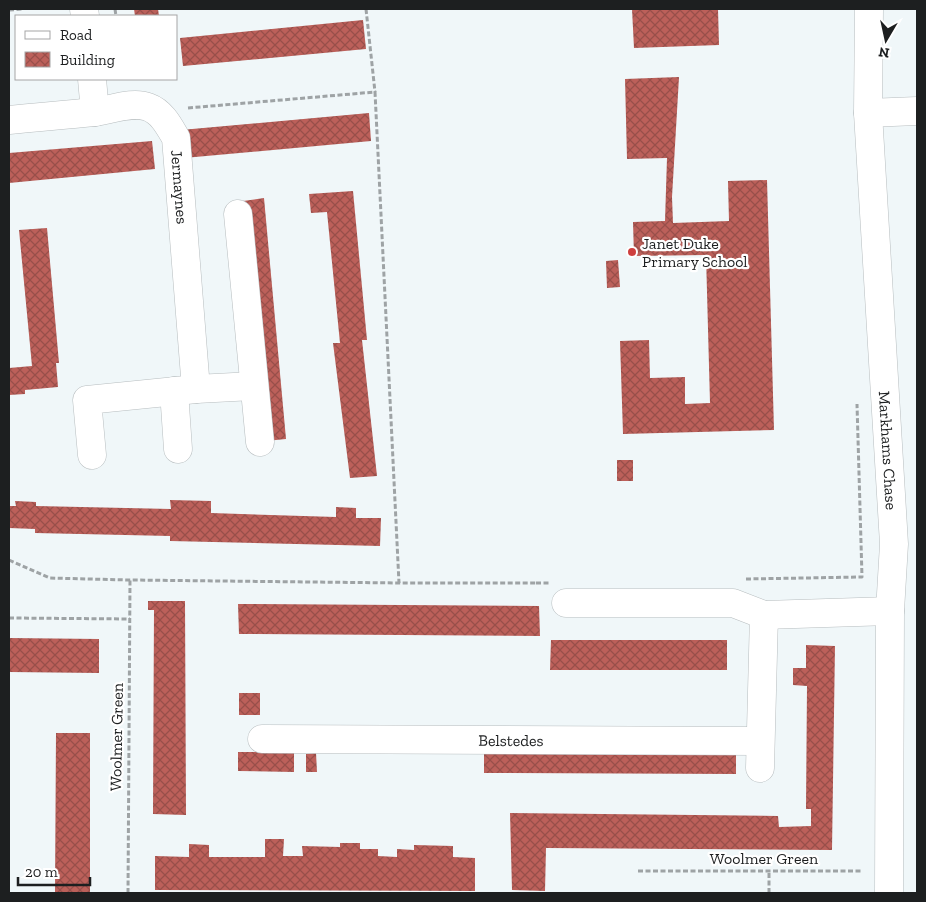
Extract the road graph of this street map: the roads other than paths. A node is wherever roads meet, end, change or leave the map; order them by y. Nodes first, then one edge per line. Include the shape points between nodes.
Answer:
1 (869, 9) edge
2 (92, 80) edge
3 (917, 111) edge
4 (95, 112) junction
5 (868, 113) junction
6 (9, 120) edge
7 (238, 214) dead end
8 (253, 386) junction
9 (185, 390) junction
10 (260, 442) dead end
11 (178, 449) dead end
12 (92, 455) dead end
13 (906, 545) edge
14 (561, 593) road end
15 (890, 611) junction
16 (764, 615) junction
17 (262, 739) dead end
18 (760, 741) junction
19 (760, 768) dead end
20 (889, 882) edge

1 - 5 street, Markhams Chase
2 - 4 street
3 - 5 street
4 - 6 street
4 - 9 street, Jermaynes via 139,105 160,114 176,138
5 - 13 street, Markhams Chase
7 - 8 street
8 - 9 street
8 - 10 street
9 - 11 street, Jermaynes
9 - 12 street via 87,400
13 - 15 street, Markhams Chase
14 - 16 street via 733,603
15 - 16 street
15 - 20 street, Markhams Chase
16 - 18 street
17 - 18 street, Belstedes
18 - 19 street

